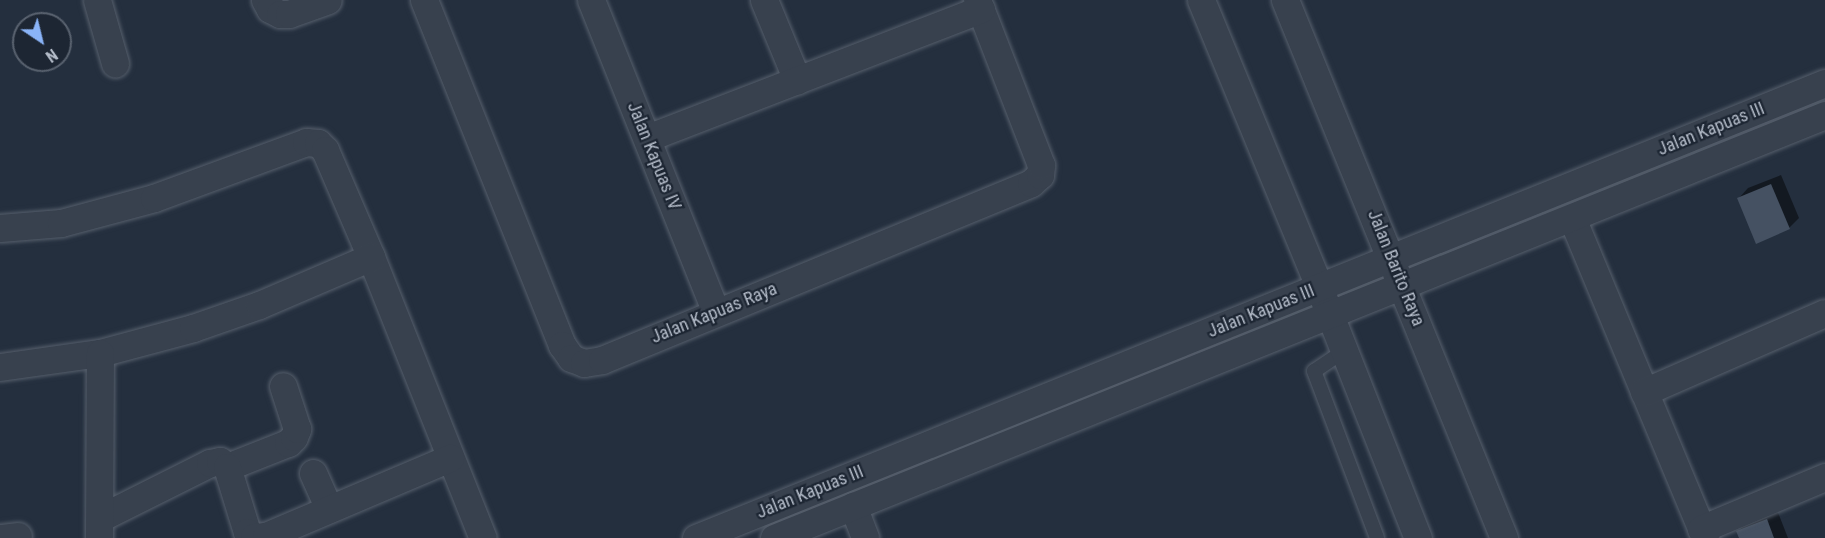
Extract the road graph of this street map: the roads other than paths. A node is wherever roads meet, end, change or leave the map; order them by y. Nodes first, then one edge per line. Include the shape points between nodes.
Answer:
1 (97, 0) edge
2 (265, 0) edge
3 (327, 0) edge
4 (424, 0) edge
5 (591, 0) edge
6 (764, 0) edge
7 (1201, 0) edge
8 (1285, 0) edge
9 (979, 4) edge
10 (115, 63) dead end
11 (797, 80) junction
12 (1825, 83) edge
13 (1763, 108) junction
14 (1825, 115) edge
15 (1773, 136) junction
16 (647, 138) junction
17 (1572, 218) junction
18 (0, 228) edge
19 (371, 257) junction
20 (1392, 258) junction
21 (1403, 286) junction
22 (1319, 287) junction
23 (716, 312) junction
24 (1825, 313) edge
25 (1330, 315) junction
26 (1344, 351) junction
27 (100, 353) junction
28 (0, 367) edge
29 (283, 386) dead end
30 (1644, 392) junction
31 (450, 458) junction
32 (226, 467) junction
33 (314, 473) dead end
34 (1825, 477) edge
35 (329, 509) junction
36 (839, 520) edge
37 (99, 528) edge
38 (1703, 533) edge
39 (483, 538) edge
40 (696, 538) edge
41 (774, 538) edge
42 (865, 538) edge
43 (1377, 538) edge
44 (1419, 538) edge
45 (1504, 538) edge

1 - 10 street
2 - 3 street via 279,14
4 - 23 street, Jalan Kapuas Raya via 562,345 571,358 584,363 602,360
5 - 16 street, Jalan Kapuas IV
6 - 11 street
7 - 22 street
8 - 20 street, Jalan Barito Raya
9 - 11 street
9 - 23 street, Jalan Kapuas Raya via 1038,155 1040,175 1032,183
11 - 16 street
12 - 13 street, Jalan Kapuas III
13 - 15 street
13 - 20 street, Jalan Kapuas III
14 - 15 street, Jalan Kapuas III
15 - 17 street, Jalan Kapuas III
16 - 23 street, Jalan Kapuas IV
17 - 21 street, Jalan Kapuas III
17 - 30 street
18 - 19 street via 60,223 154,198 306,142 318,143 325,150
19 - 27 street via 248,309
19 - 31 street
20 - 21 street, Jalan Barito Raya
20 - 22 street, Jalan Kapuas III
21 - 25 street, Jalan Kapuas III
21 - 45 street, Jalan Barito Raya
22 - 25 street
22 - 40 street, Jalan Kapuas III
24 - 30 street
25 - 26 street
25 - 36 street, Jalan Kapuas III
26 - 43 lane via 1314,371
26 - 44 street
27 - 28 street
27 - 37 street
29 - 32 street via 297,429 294,438
30 - 38 street
31 - 35 street
31 - 39 street
32 - 35 street via 247,532 254,537 266,536
32 - 37 street via 220,461 210,463
33 - 35 street
34 - 38 street
36 - 41 street, Jalan Kapuas III
36 - 42 street

